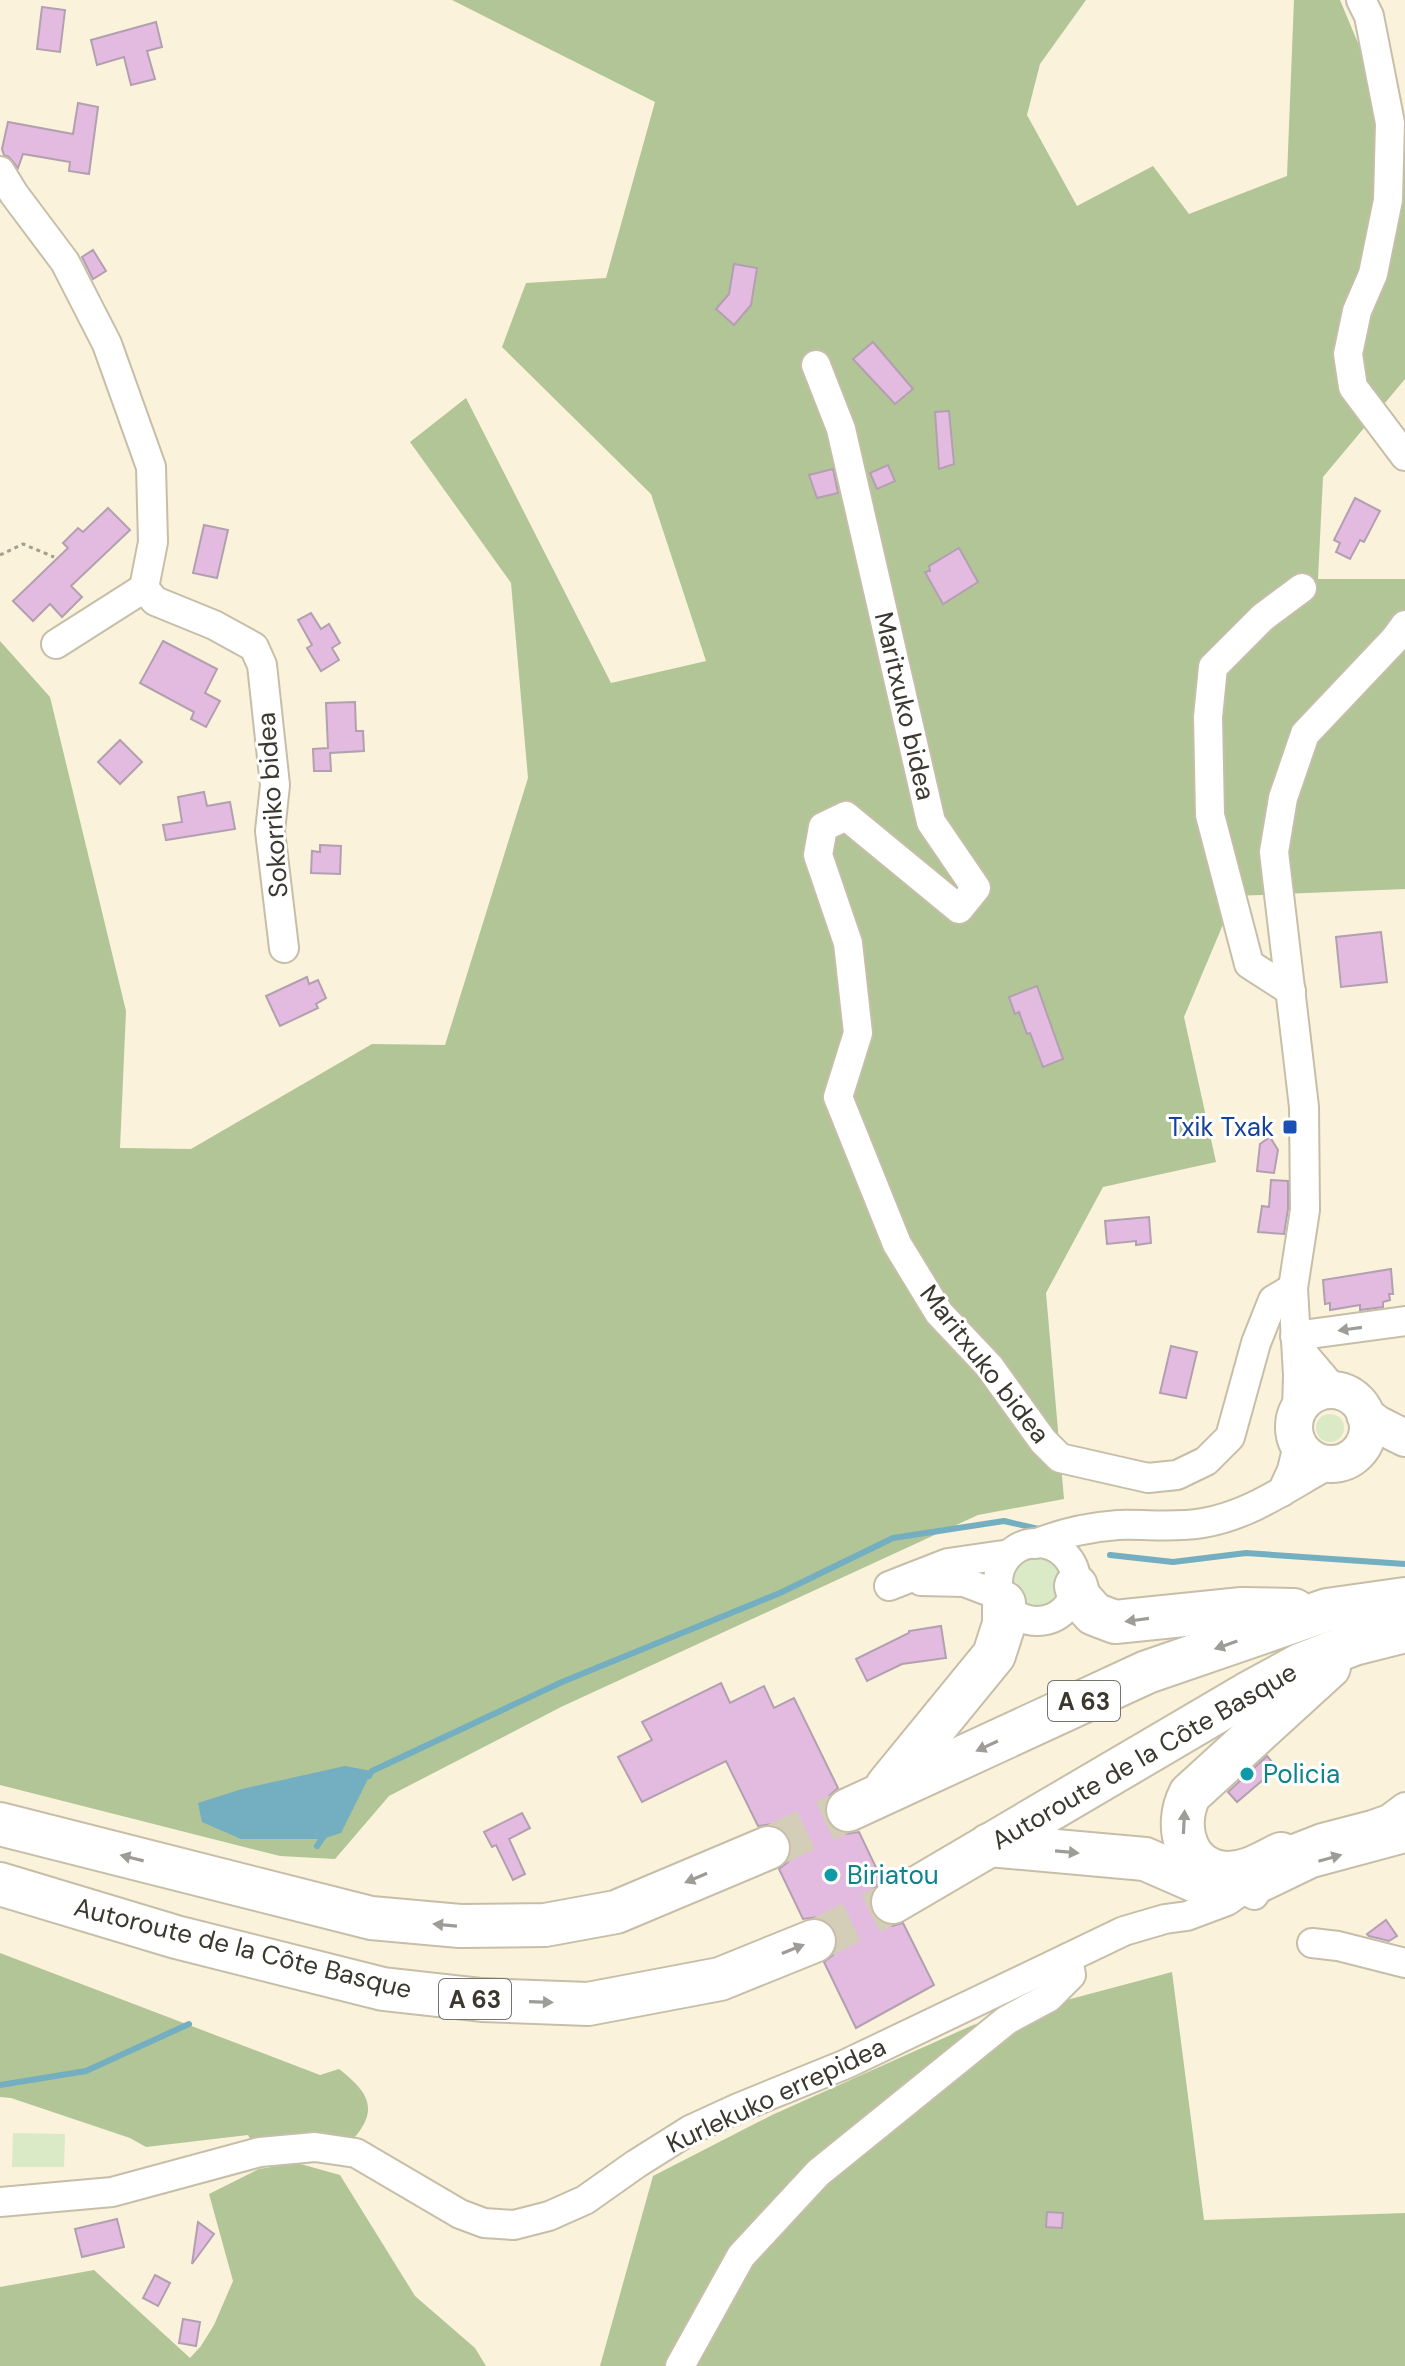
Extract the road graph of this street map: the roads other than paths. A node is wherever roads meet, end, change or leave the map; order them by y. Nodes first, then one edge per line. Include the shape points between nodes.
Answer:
1 (1361, 0) edge
2 (0, 171) edge
3 (816, 365) dead end
4 (1405, 456) edge
5 (144, 588) junction
6 (1302, 588) dead end
7 (1405, 625) edge
8 (56, 644) dead end
9 (284, 948) dead end
10 (1291, 991) junction
11 (1293, 1288) junction
12 (1405, 1321) edge
13 (1296, 1339) junction
14 (1335, 1391) junction
15 (1298, 1428) junction
16 (1405, 1438) edge
17 (1352, 1443) junction
18 (1405, 1448) edge
19 (1282, 1492) junction
20 (1121, 1525) junction
21 (1022, 1549) junction
22 (1076, 1581) junction
23 (1405, 1599) edge
24 (1002, 1600) junction
25 (1327, 1610) junction
26 (1405, 1631) edge
27 (1354, 1644) junction
28 (1405, 1807) edge
29 (0, 1824) edge
30 (1405, 1838) edge
31 (989, 1845) junction
32 (768, 1848) tunnel mouth
33 (1281, 1854) junction
34 (0, 1884) edge
35 (1250, 1890) junction
36 (893, 1902) tunnel mouth
37 (814, 1941) tunnel mouth
38 (1312, 1943) dead end
39 (1068, 1958) junction
40 (1405, 1963) edge
41 (0, 2202) edge
42 (680, 2366) edge

1 - 4 street via 1369,16 1390,123 1388,200 1373,274 1357,311 1348,354 1353,387
2 - 5 street via 65,262 107,344 151,467 153,542
3 - 11 street, Maritxuko bidea via 841,429 931,822 976,888 959,909 846,816 823,827 818,855 848,943 858,1033 838,1097 897,1244 939,1313 989,1366 1060,1458 1148,1478 1177,1475 1206,1461 1230,1437 1273,1300
5 - 8 street
5 - 9 street, Sokorriko bidea via 155,601 254,647 262,665 275,785 270,831
6 - 10 street via 1263,617 1213,667 1208,717 1210,815 1249,964
7 - 10 street via 1305,734 1283,798 1274,852
10 - 11 street via 1304,1107 1305,1210
11 - 13 street
12 -> 13 street
13 - 14 street
13 - 15 street
14 - 15 main road via 1313,1395
14 - 17 main road via 1354,1399
15 - 17 main road via 1315,1461
15 - 19 street via 1292,1470
16 - 17 main road via 1377,1424
17 - 18 main road
17 - 19 street
19 - 20 street via 1205,1523
20 - 21 street via 1078,1530
20 - 22 street via 1090,1545 1078,1564
21 - 22 street via 1057,1549 1066,1556
21 - 24 street via 999,1574
21 - 24 street via 948,1563 889,1586 950,1580 984,1588
22 - 24 street via 1066,1608 1046,1620 1022,1618
25 -> 22 highway via 1242,1609 1115,1622 1094,1614 1081,1599
23 - 25 highway, Autoroute de la Côte Basque / A 63
25 -> 24 highway, Autoroute de la Côte Basque / A 63 via 1147,1672 865,1802 994,1655 1004,1624
26 - 27 highway, Autoroute de la Côte Basque
27 - 31 highway, Autoroute de la Côte Basque via 1247,1694
33 -> 27 highway via 1248,1870 1211,1871 1185,1841 1180,1827 1186,1802
28 - 33 street via 1389,1819
32 -> 29 highway via 616,1912 545,1925 460,1926 371,1918
35 -> 30 street via 1312,1863
31 -> 35 highway via 1145,1859 1207,1886
31 - 36 highway, Autoroute de la Côte Basque
33 - 35 street
34 -> 37 highway, Autoroute de la Côte Basque / A 63 via 176,1937 383,1989 482,2000 588,2004 720,1979
35 - 39 street, Kurlekuko errepidea via 1187,1916 1124,1931
38 - 40 street
39 - 41 street, Kurlekuko errepidea via 846,2064 702,2125 585,2200 514,2225 472,2219 356,2153 315,2147 260,2152 112,2192
39 - 42 street via 1071,1975 1048,1998 1007,2020 818,2173 741,2256

